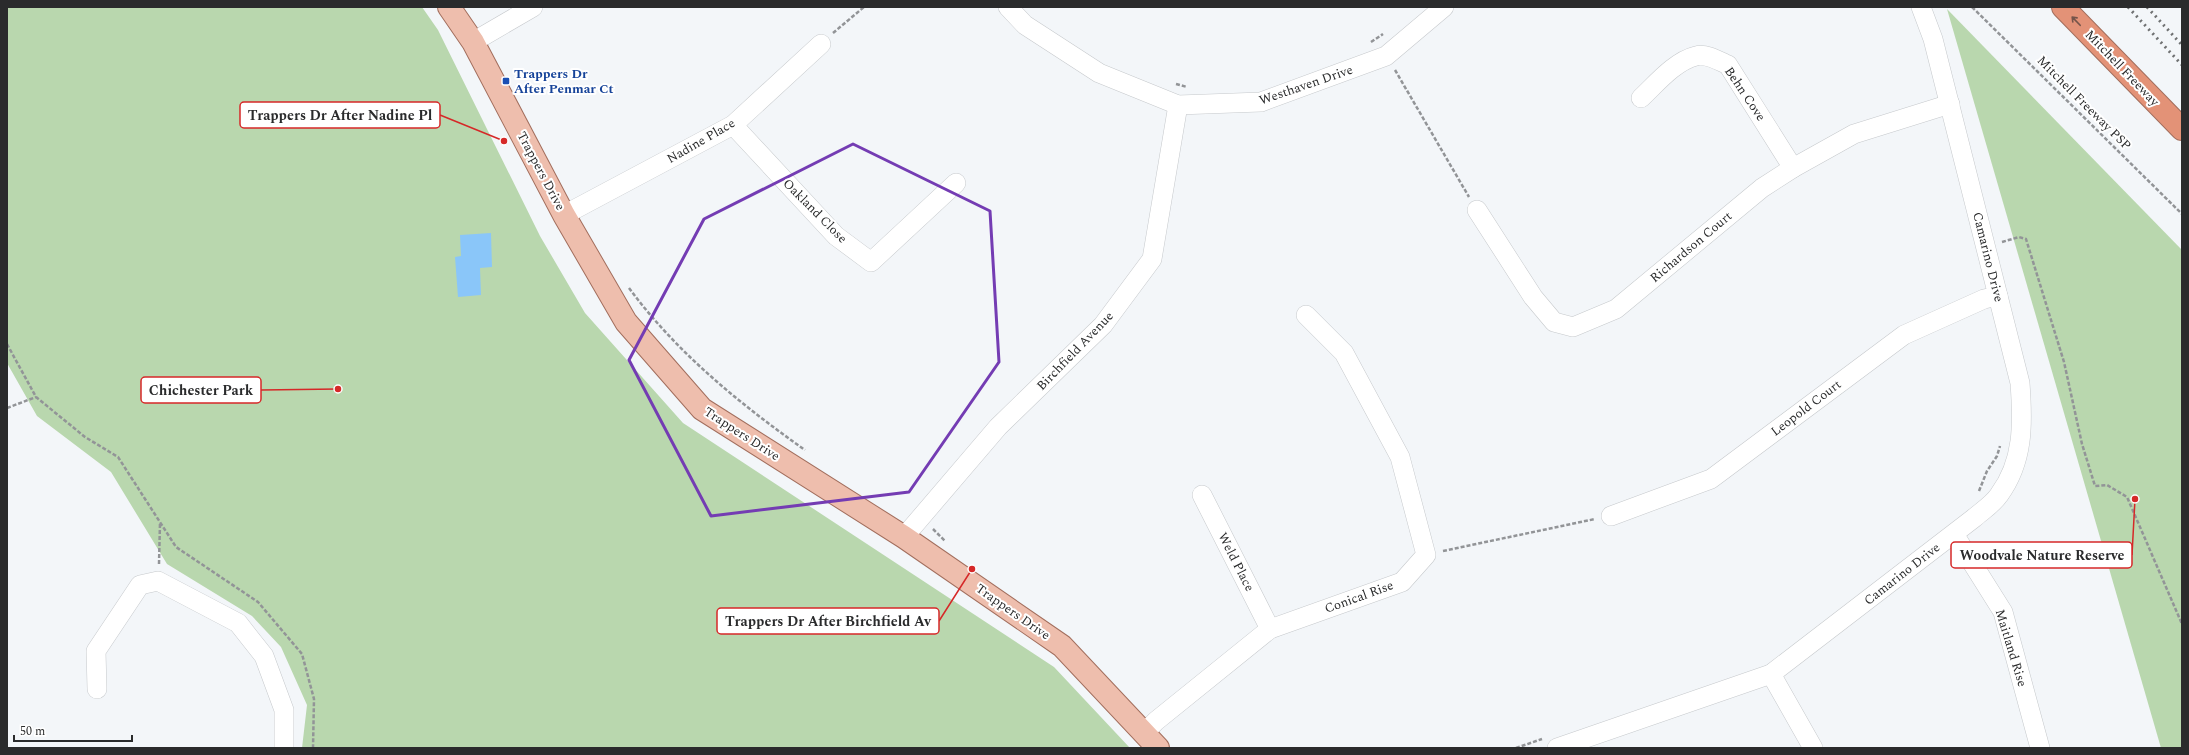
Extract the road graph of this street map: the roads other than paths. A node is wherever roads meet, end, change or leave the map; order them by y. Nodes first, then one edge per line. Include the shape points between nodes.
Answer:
1 (449, 7) edge
2 (533, 7) edge
3 (1008, 7) edge
4 (1444, 7) edge
5 (1921, 7) edge
6 (2062, 7) edge
7 (473, 42) junction
8 (821, 44) road end
9 (1641, 98) dead end
10 (1950, 104) junction
11 (1178, 105) junction
12 (732, 125) junction
13 (2182, 129) edge
14 (1793, 168) junction
15 (956, 183) dead end
16 (1477, 210) road end
17 (564, 215) junction
18 (1998, 296) junction
19 (1306, 315) dead end
20 (1202, 495) dead end
21 (1611, 516) road end
22 (1954, 534) junction
23 (904, 537) junction
24 (1270, 629) junction
25 (1771, 674) junction
26 (97, 689) dead end
27 (1151, 740) edge
28 (1552, 743) edge
29 (284, 748) edge
30 (1813, 748) edge
31 (2040, 748) edge

1 - 7 main road, Trappers Drive
2 - 7 street
3 - 11 street, Westhaven Drive via 1025,25 1099,73
4 - 11 street, Westhaven Drive via 1386,56 1261,102
5 - 10 street, Camarino Drive via 1933,39
13 -> 6 highway, Mitchell Freeway
7 - 17 main road, Trappers Drive
8 - 12 street, Nadine Place
9 - 14 street, Behn Cove via 1677,66 1696,55 1713,58 1728,65
10 - 14 street, Richardson Court via 1854,134
10 - 18 street, Camarino Drive
11 - 23 street, Birchfield Avenue via 1152,259 1103,325 998,427
12 - 15 street, Oakland Close via 836,236 871,262
12 - 17 street, Nadine Place
14 - 16 street, Richardson Court via 1762,188 1616,310 1573,326 1554,322 1533,296
17 - 23 main road, Trappers Drive via 626,322 702,408
18 - 21 street, Leopold Court via 1984,299 1904,335 1711,479
18 - 22 street, Camarino Drive via 2020,383 2023,424 2017,460 1999,496
19 - 24 street, Conical Rise via 1344,353 1400,457 1426,555 1402,582
20 - 24 street, Weld Place
22 - 25 street, Camarino Drive
22 - 31 street, Maitland Rise via 2003,612
23 - 27 main road, Trappers Drive via 1062,646
24 - 27 street, Conical Rise via 1156,721
25 - 28 street, Camarino Drive
25 - 30 street
26 - 29 street via 96,651 140,585 158,580 238,623 264,656 284,710

